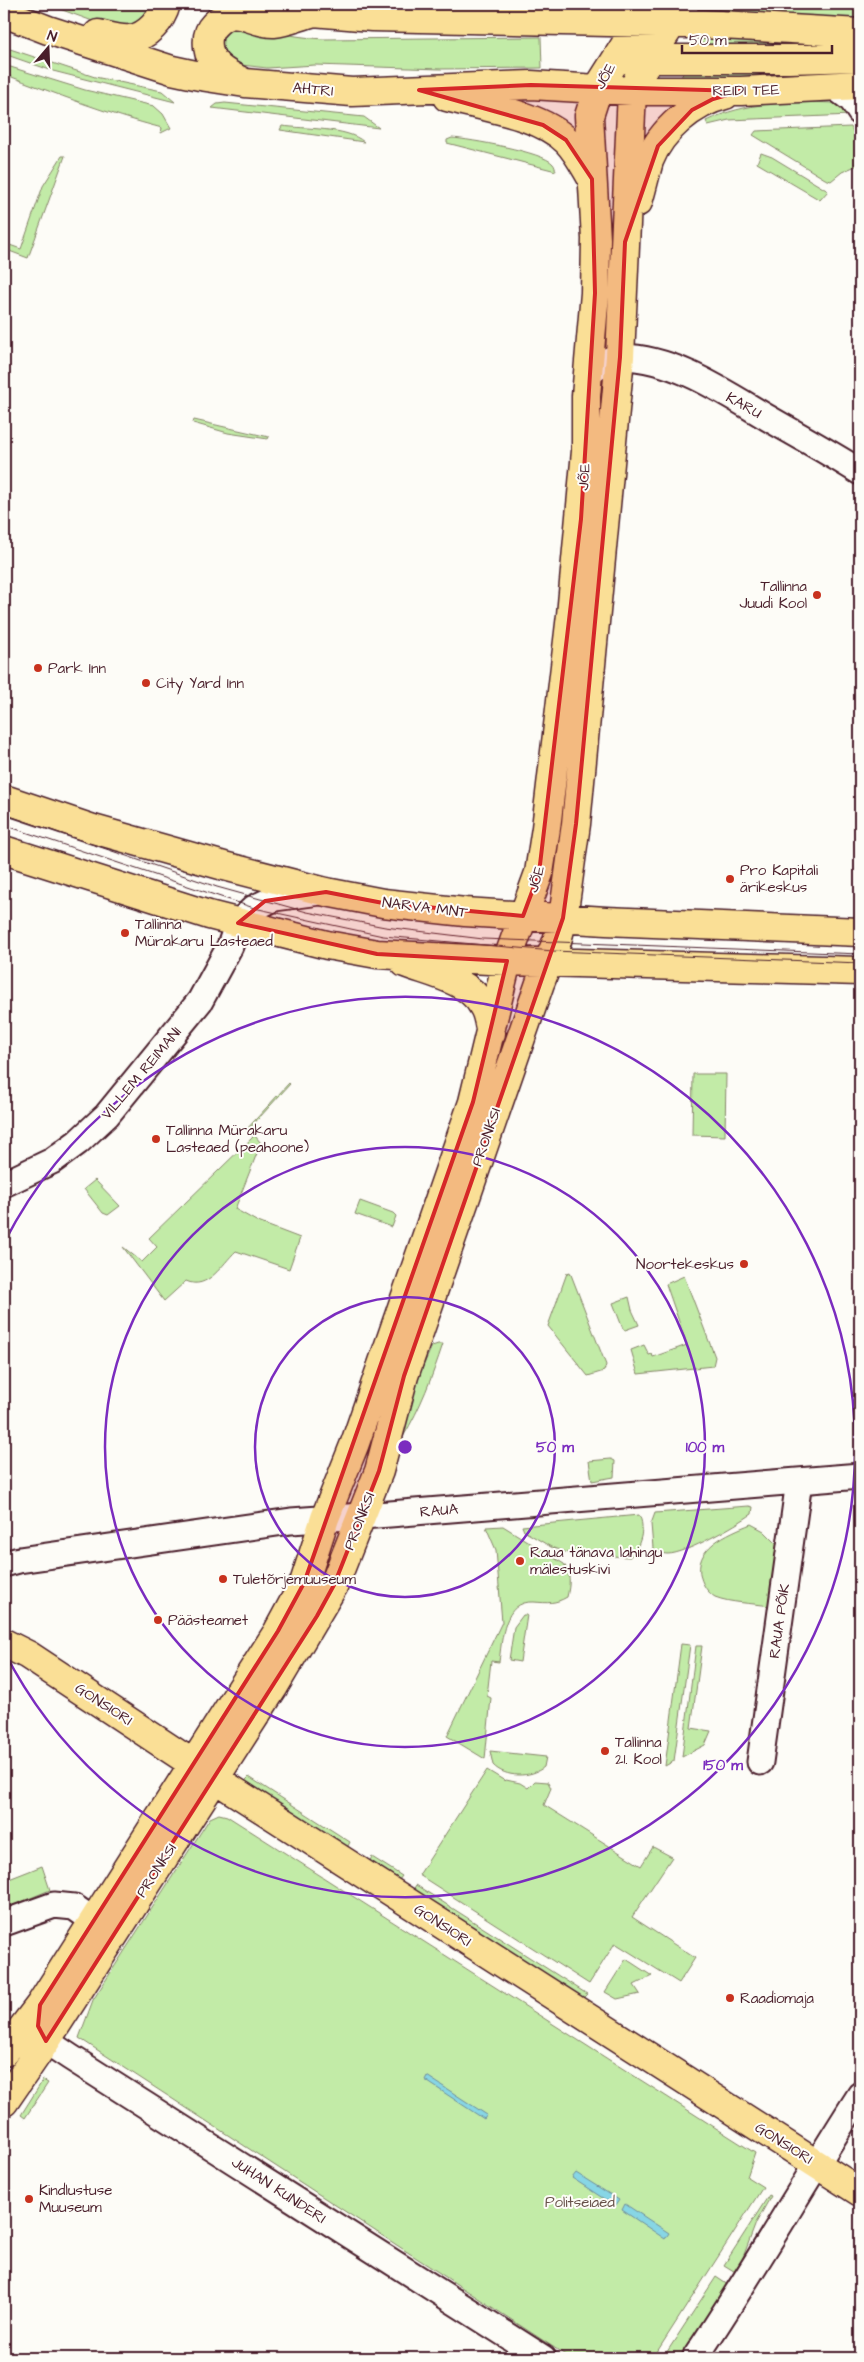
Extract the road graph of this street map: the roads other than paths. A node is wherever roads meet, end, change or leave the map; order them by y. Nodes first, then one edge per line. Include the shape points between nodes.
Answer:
1 (166, 4) edge
2 (278, 4) edge
3 (313, 12) junction
4 (4, 13) edge
5 (646, 13) edge
6 (679, 14) edge
7 (580, 22) junction
8 (860, 33) edge
9 (860, 57) edge
10 (631, 68) junction
11 (245, 83) junction
12 (848, 86) edge
13 (598, 88) junction
14 (419, 90) junction
15 (741, 91) junction
16 (860, 112) edge
17 (592, 179) junction
18 (625, 242) junction
19 (620, 357) junction
20 (589, 374) junction
21 (860, 472) edge
22 (4, 799) edge
23 (4, 850) edge
24 (326, 892) junction
25 (523, 916) junction
26 (563, 918) junction
27 (238, 923) junction
28 (860, 932) edge
29 (377, 954) junction
30 (506, 961) junction
31 (549, 961) junction
32 (860, 971) edge
33 (491, 1033) junction
34 (4, 1184) edge
35 (860, 1476) edge
36 (799, 1481) junction
37 (360, 1516) junction
38 (325, 1518) junction
39 (9, 1561) edge
40 (4, 1628) edge
41 (4, 1643) edge
42 (28, 1655) junction
43 (760, 1762) dead end
44 (192, 1763) junction
45 (214, 1778) junction
46 (94, 1921) junction
47 (4, 1923) edge
48 (40, 2005) junction
49 (46, 2041) junction
50 (4, 2052) edge
51 (860, 2095) edge
52 (4, 2102) edge
53 (816, 2164) junction
54 (860, 2192) edge
55 (543, 2358) edge
56 (695, 2358) edge

1 - 4 main road via 152,27 130,39
2 - 3 main road
3 - 7 main road via 372,17
3 - 11 main road via 274,23 239,14 218,20 208,36 210,58 224,72
4 - 11 main road, AHTRI via 172,70
5 - 6 main road
5 - 7 main road
5 - 10 main road, JÕE
6 - 8 main road
6 - 10 main road, JÕE
7 - 10 main road via 602,33
9 - 10 main road
10 - 13 main road, AHTRI
10 - 13 main road, JÕE
10 - 15 main road, REIDI TEE
10 - 18 main road, JÕE
11 - 14 main road, AHTRI via 352,92
12 - 15 main road, REIDI TEE
12 - 16 street
13 - 14 main road, AHTRI via 531,85
13 - 17 main road, JÕE via 589,116
14 - 17 main road via 543,125 566,140
15 - 18 main road via 713,98 671,128 650,161
17 - 20 main road, JÕE via 596,239
18 - 19 main road, JÕE
19 - 20 street via 601,364
19 - 21 street, KARU via 678,369
19 - 26 main road, JÕE via 576,824
20 - 25 main road, JÕE via 581,519 552,782 539,873
22 - 24 main road, NARVA MNT via 93,829
23 - 27 main road
24 - 25 main road, NARVA MNT via 383,903
24 - 27 street via 270,899
25 - 26 main road, NARVA MNT
25 - 30 main road, JÕE
26 - 28 main road, NARVA MNT
26 - 31 main road, JÕE
27 - 29 main road
27 - 34 street, VILLEM REIMANI via 230,946 200,1001 107,1115 52,1161
29 - 30 main road
29 - 33 main road via 470,990 484,1006
30 - 31 main road
30 - 33 main road, PRONKSI
31 - 32 main road
31 - 37 main road, PRONKSI via 404,1376 379,1471
33 - 38 main road, PRONKSI via 473,1102 355,1443
35 - 36 street, RAUA
36 - 37 street, RAUA
36 - 43 street, RAUA PÕIK
37 - 38 street, RAUA
37 - 45 main road, PRONKSI via 334,1585 317,1616
38 - 39 street, RAUA
38 - 44 main road, PRONKSI via 297,1596 278,1631
40 - 42 main road, GONSIORI
41 - 42 main road, GONSIORI
42 - 44 main road, GONSIORI
44 - 45 main road, GONSIORI
44 - 46 main road, PRONKSI
45 - 49 main road, PRONKSI
45 - 53 main road, GONSIORI
46 - 47 street via 74,1907 54,1905
46 - 48 main road, PRONKSI
48 - 49 street via 38,2026
48 - 50 main road, PRONKSI
49 - 52 main road, PRONKSI
49 - 55 street, JUHAN KUNDERI
51 - 53 street
53 - 54 main road, GONSIORI
53 - 56 street via 743,2286

